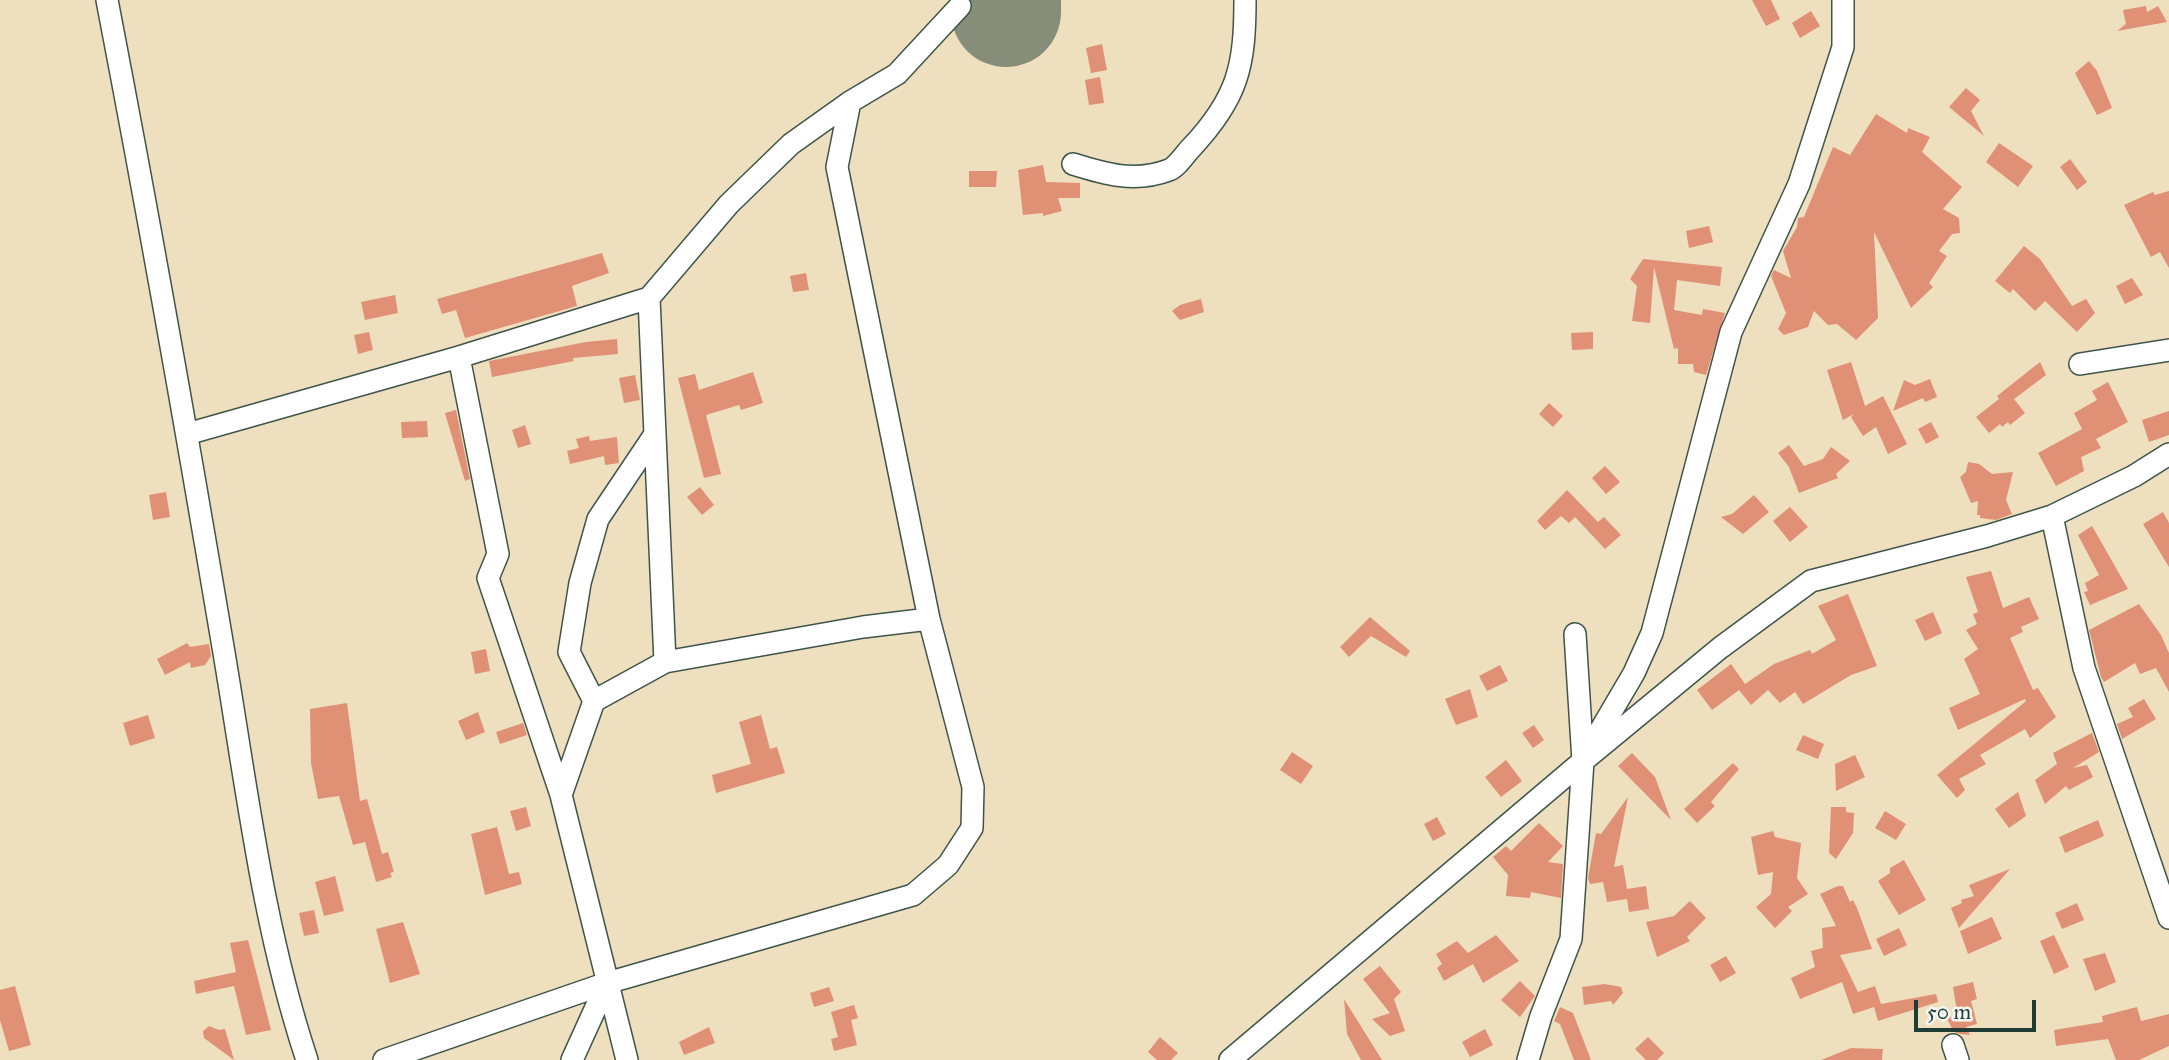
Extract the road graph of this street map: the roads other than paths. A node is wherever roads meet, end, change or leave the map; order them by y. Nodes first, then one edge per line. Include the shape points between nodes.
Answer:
1 (107, 0) edge
2 (1245, 0) edge
3 (1843, 0) edge
4 (960, 6) dead end
5 (850, 102) junction
6 (1073, 164) dead end
7 (649, 298) junction
8 (2169, 350) edge
9 (459, 358) junction
10 (2080, 364) dead end
11 (187, 434) junction
12 (653, 437) junction
13 (2169, 454) edge
14 (2052, 516) junction
15 (929, 619) junction
16 (1575, 634) dead end
17 (665, 662) junction
18 (594, 701) junction
19 (1583, 761) junction
20 (561, 795) junction
21 (2169, 918) edge
22 (607, 983) junction
23 (307, 1060) edge
24 (384, 1060) edge
25 (572, 1060) edge
26 (627, 1060) edge
27 (1230, 1060) edge
28 (1528, 1060) edge

1 - 11 street
2 - 6 street via 1245,42 1236,85 1211,127 1170,170 1118,178
3 - 19 street via 1843,47 1799,184 1731,332 1653,633
4 - 5 street via 897,74
5 - 7 street via 791,144 729,204
5 - 15 street via 837,167
7 - 9 street
7 - 12 street
8 - 10 street
9 - 11 street
9 - 20 street via 498,554 488,578
11 - 23 street via 285,993
12 - 17 street
12 - 18 street via 598,519 580,583 569,652
13 - 14 street
14 - 19 street via 1811,581 1720,648
14 - 21 street via 2084,668
15 - 17 street
15 - 22 street via 973,787 972,828 948,864 913,895
16 - 19 street
17 - 18 street
18 - 20 street
19 - 27 street
19 - 28 street via 1571,939
20 - 22 street
22 - 24 street
22 - 25 street
22 - 26 street

